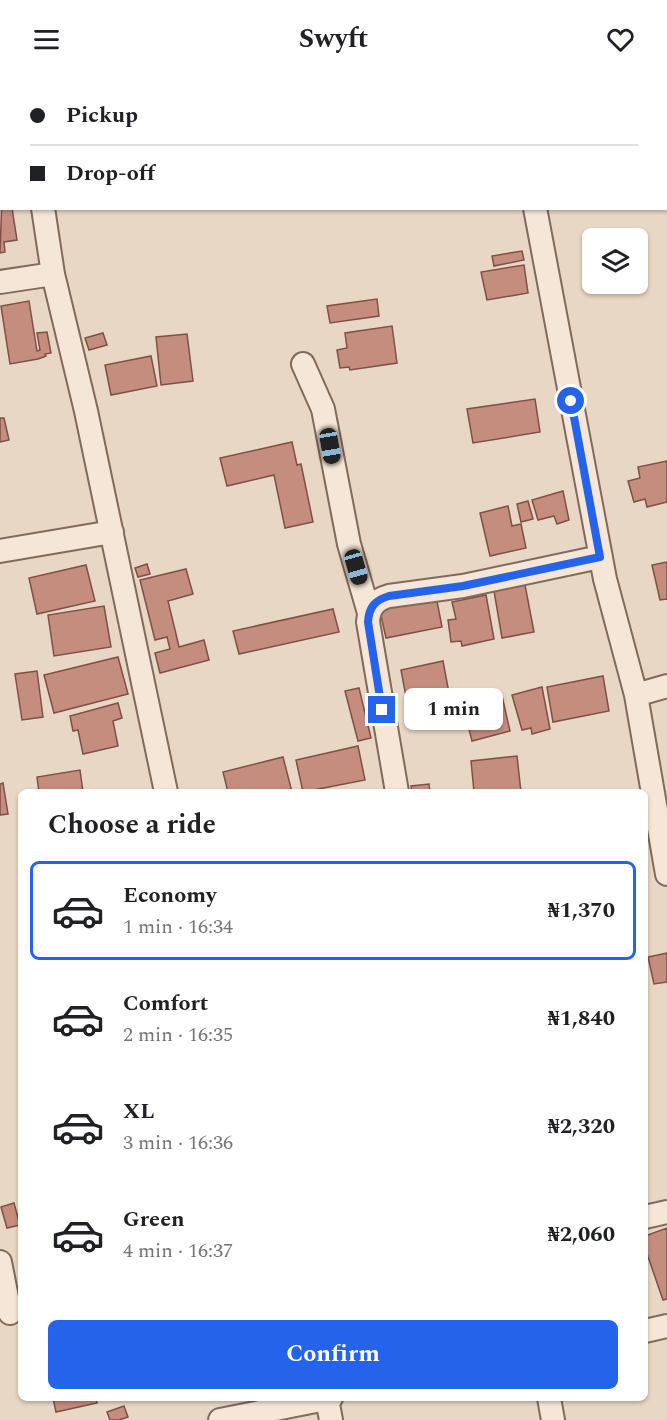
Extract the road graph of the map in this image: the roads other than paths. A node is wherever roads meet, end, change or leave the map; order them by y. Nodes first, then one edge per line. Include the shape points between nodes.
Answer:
1 (43, 210) edge
2 (535, 210) edge
3 (53, 274) junction
4 (0, 282) edge
5 (303, 364) dead end
6 (112, 532) junction
7 (0, 550) edge
8 (600, 557) junction
9 (369, 613) junction
10 (667, 686) edge
11 (636, 695) junction
12 (165, 789) edge
13 (396, 789) edge
14 (667, 874) edge
15 (667, 1212) edge
16 (648, 1215) edge
17 (0, 1262) edge
18 (10, 1313) dead end
19 (667, 1326) edge
20 (648, 1330) edge
21 (314, 1401) edge
22 (329, 1401) edge
23 (550, 1401) edge
24 (220, 1420) edge
25 (331, 1420) edge
26 (553, 1420) edge

1 - 3 street
2 - 8 street
3 - 4 street
3 - 6 street
5 - 9 street via 323,409 349,544
6 - 7 street
6 - 12 street
8 - 9 street via 463,586 389,596 373,604
8 - 11 street
9 - 13 street
10 - 11 street
11 - 14 street
15 - 16 street
17 - 18 street
19 - 20 street
21 - 24 street
22 - 25 street
23 - 26 street

